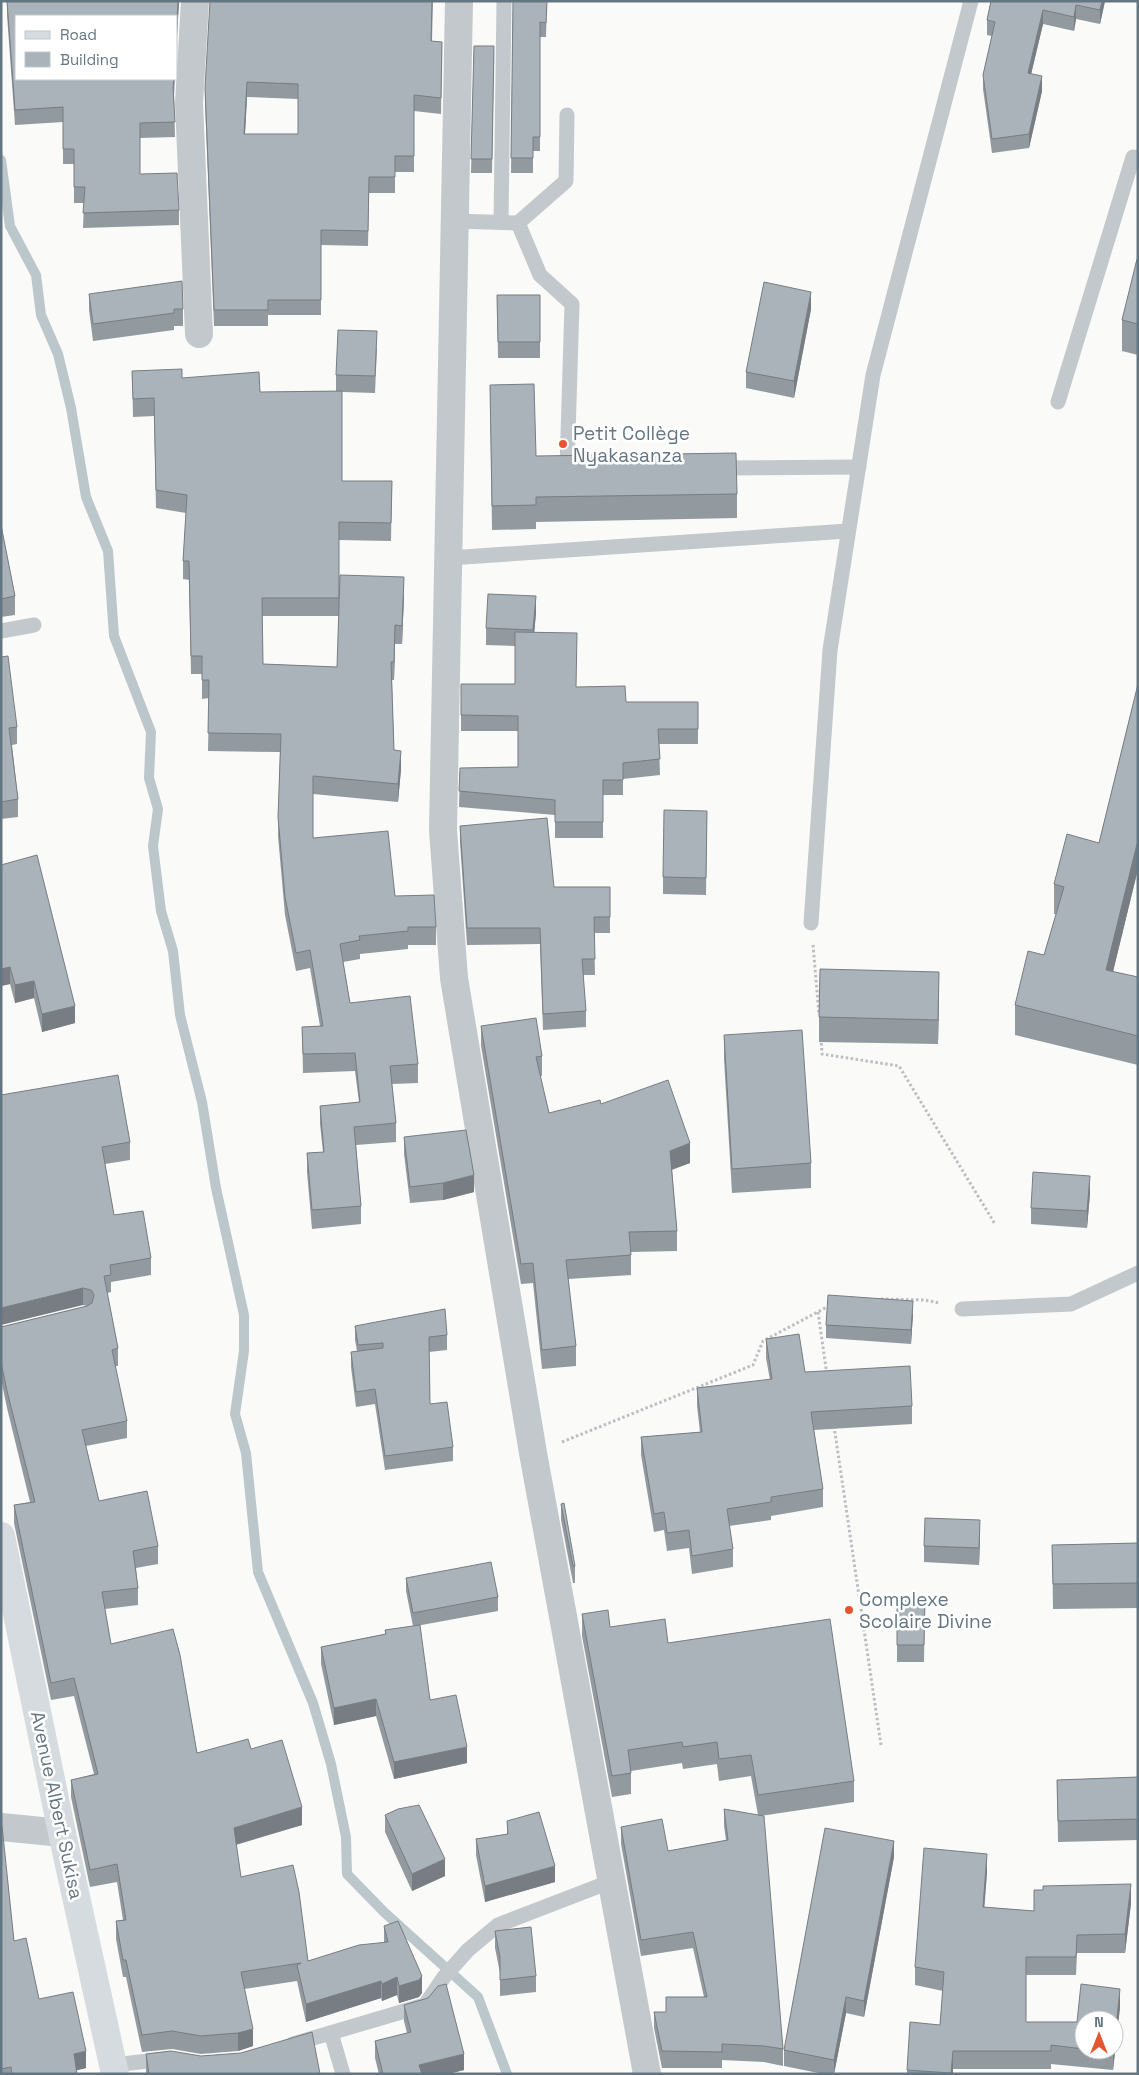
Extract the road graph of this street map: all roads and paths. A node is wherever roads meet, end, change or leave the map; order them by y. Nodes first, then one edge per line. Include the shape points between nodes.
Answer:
1 (195, 1) edge
2 (459, 1) edge
3 (504, 1) edge
4 (972, 1) edge
5 (184, 55) edge
6 (567, 115) dead end
7 (1138, 158) edge
8 (456, 221) junction
9 (501, 222) junction
10 (518, 223) junction
11 (198, 334) dead end
12 (1058, 402) dead end
13 (858, 467) junction
14 (586, 468) edge
15 (703, 468) edge
16 (848, 531) junction
17 (449, 558) junction
18 (34, 625) dead end
19 (1, 631) edge
20 (812, 923) joint
21 (819, 1017) edge
22 (821, 1036) edge
23 (995, 1224) dead end
24 (1138, 1273) edge
25 (880, 1299) edge
26 (835, 1303) edge
27 (962, 1309) joint
28 (818, 1312) junction
29 (828, 1381) edge
30 (834, 1420) edge
31 (533, 1453) junction
32 (1, 1536) edge
33 (881, 1745) dead end
34 (1, 1826) edge
35 (62, 1833) junction
36 (612, 1881) junction
37 (331, 2033) junction
38 (276, 2049) edge
39 (178, 2059) edge
40 (114, 2069) edge
41 (343, 2074) edge
42 (647, 2074) edge

1 - 5 street
2 - 8 street
3 - 9 lane
4 - 13 lane via 873,375
5 - 11 street via 189,104
6 - 10 lane via 566,181
7 - 12 lane via 1133,157
8 - 9 lane
8 - 17 street
9 - 10 lane
10 - 14 lane via 540,275 572,304 567,468
13 - 15 lane
13 - 16 lane
16 - 17 lane
16 - 20 lane via 830,650
17 - 31 street via 443,830 454,978
18 - 19 lane
20 - 21 path
22 - 23 path via 822,1054 899,1066
24 - 27 lane via 1071,1304
25 - 27 path via 925,1300
26 - 28 path
28 - 29 path
28 - 31 path via 763,1342 753,1365
30 - 33 path
31 - 36 street
32 - 35 street, Avenue Albert Sukisa
34 - 35 street
35 - 40 street, Avenue Albert Sukisa
36 - 37 lane via 498,1925 468,1950 425,2005
36 - 42 street
37 - 38 lane
37 - 41 lane
39 - 40 lane

